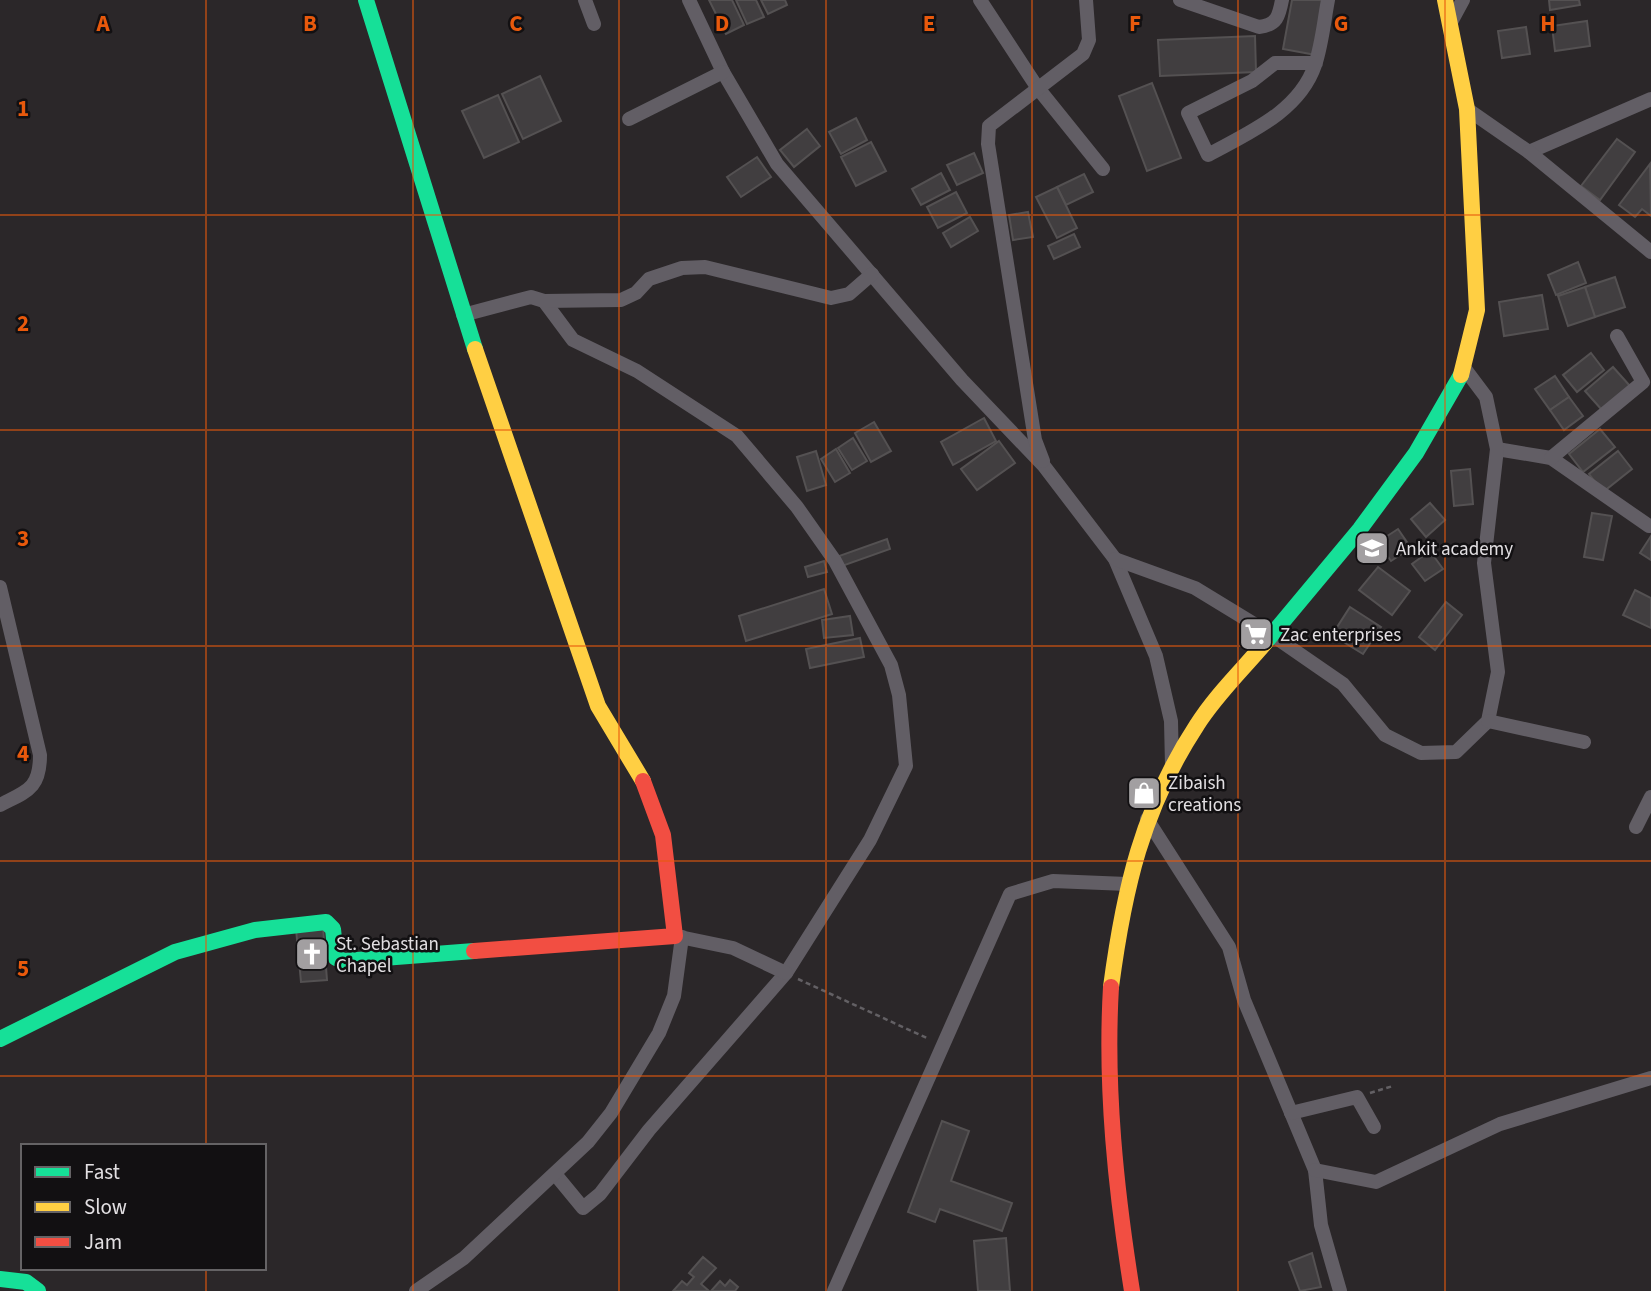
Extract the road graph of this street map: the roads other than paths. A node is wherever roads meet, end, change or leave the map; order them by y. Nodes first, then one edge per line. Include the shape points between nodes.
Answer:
1 (366, 0) edge
2 (584, 0) edge
3 (690, 0) edge
4 (981, 0) edge
5 (1086, 0) edge
6 (1180, 0) edge
7 (1282, 0) edge
8 (1328, 0) edge
9 (1445, 0) edge
10 (1463, 0) edge
11 (594, 24) dead end
12 (1450, 24) junction
13 (1316, 63) junction
14 (723, 72) junction
15 (1037, 87) junction
16 (1651, 99) edge
17 (1467, 109) junction
18 (629, 120) dead end
19 (1529, 152) junction
20 (1103, 169) dead end
21 (1651, 252) edge
22 (872, 274) junction
23 (544, 301) junction
24 (463, 315) junction
25 (1617, 336) dead end
26 (1465, 369) junction
27 (1497, 449) junction
28 (1551, 458) junction
29 (1044, 466) junction
30 (1649, 526) dead end
31 (1115, 559) junction
32 (0, 587) edge
33 (1272, 635) junction
34 (1488, 721) junction
35 (1584, 742) dead end
36 (1172, 766) junction
37 (1651, 797) edge
38 (0, 805) edge
39 (1147, 819) junction
40 (1636, 827) dead end
41 (1127, 884) junction
42 (679, 936) junction
43 (786, 973) junction
44 (0, 1039) edge
45 (1651, 1078) edge
46 (1292, 1113) junction
47 (1374, 1127) dead end
48 (1315, 1170) junction
49 (555, 1174) junction
50 (0, 1279) edge
51 (38, 1291) edge
52 (416, 1291) edge
53 (834, 1291) edge
54 (1132, 1291) edge
55 (1340, 1291) edge

1 - 24 street
2 - 11 street
3 - 14 street
4 - 15 street
5 - 15 street via 1089,40 1083,54
6 - 7 street via 1259,27 1276,21
8 - 13 street
9 - 12 street
10 - 12 street
12 - 17 street
13 - 13 street via 1300,93 1262,127 1208,155 1188,113 1252,81 1275,63
14 - 18 street
14 - 22 street via 777,164
15 - 20 street
15 - 29 street via 989,126 988,144 1035,440
16 - 19 street
17 - 19 street
17 - 26 street via 1478,310
19 - 21 street
22 - 23 street via 849,294 831,298 705,267 682,268 649,279 621,300
22 - 29 street via 962,380
23 - 24 street via 531,297
23 - 43 street via 573,340 637,371 737,436 835,561 891,665 899,695 905,766 870,840
24 - 42 street via 598,706 655,806
25 - 28 street via 1643,382
26 - 27 street via 1486,397
26 - 33 street via 1416,453
27 - 28 street
27 - 34 street via 1484,563 1498,672
28 - 30 street
29 - 31 street
31 - 33 street via 1195,588
31 - 36 street via 1156,656 1171,721
32 - 38 street via 40,755 40,772 28,791
33 - 34 street via 1343,684 1385,734 1421,753 1455,752
33 - 36 street via 1197,724
34 - 35 street
36 - 39 street
37 - 40 street
39 - 41 street
39 - 46 street via 1229,947 1244,1000
41 - 53 street via 1053,881 1010,894
41 - 54 street via 1111,989 1110,1101
42 - 43 street via 733,948
42 - 44 street via 344,961 336,957 329,923 267,928 175,952
42 - 49 street via 674,996 659,1033 611,1113
43 - 49 street via 649,1130 600,1194 583,1208
45 - 48 street via 1500,1124 1376,1181
46 - 47 street via 1357,1097
46 - 48 street
48 - 55 street via 1321,1225
49 - 52 street via 464,1258
50 - 51 street via 26,1282

